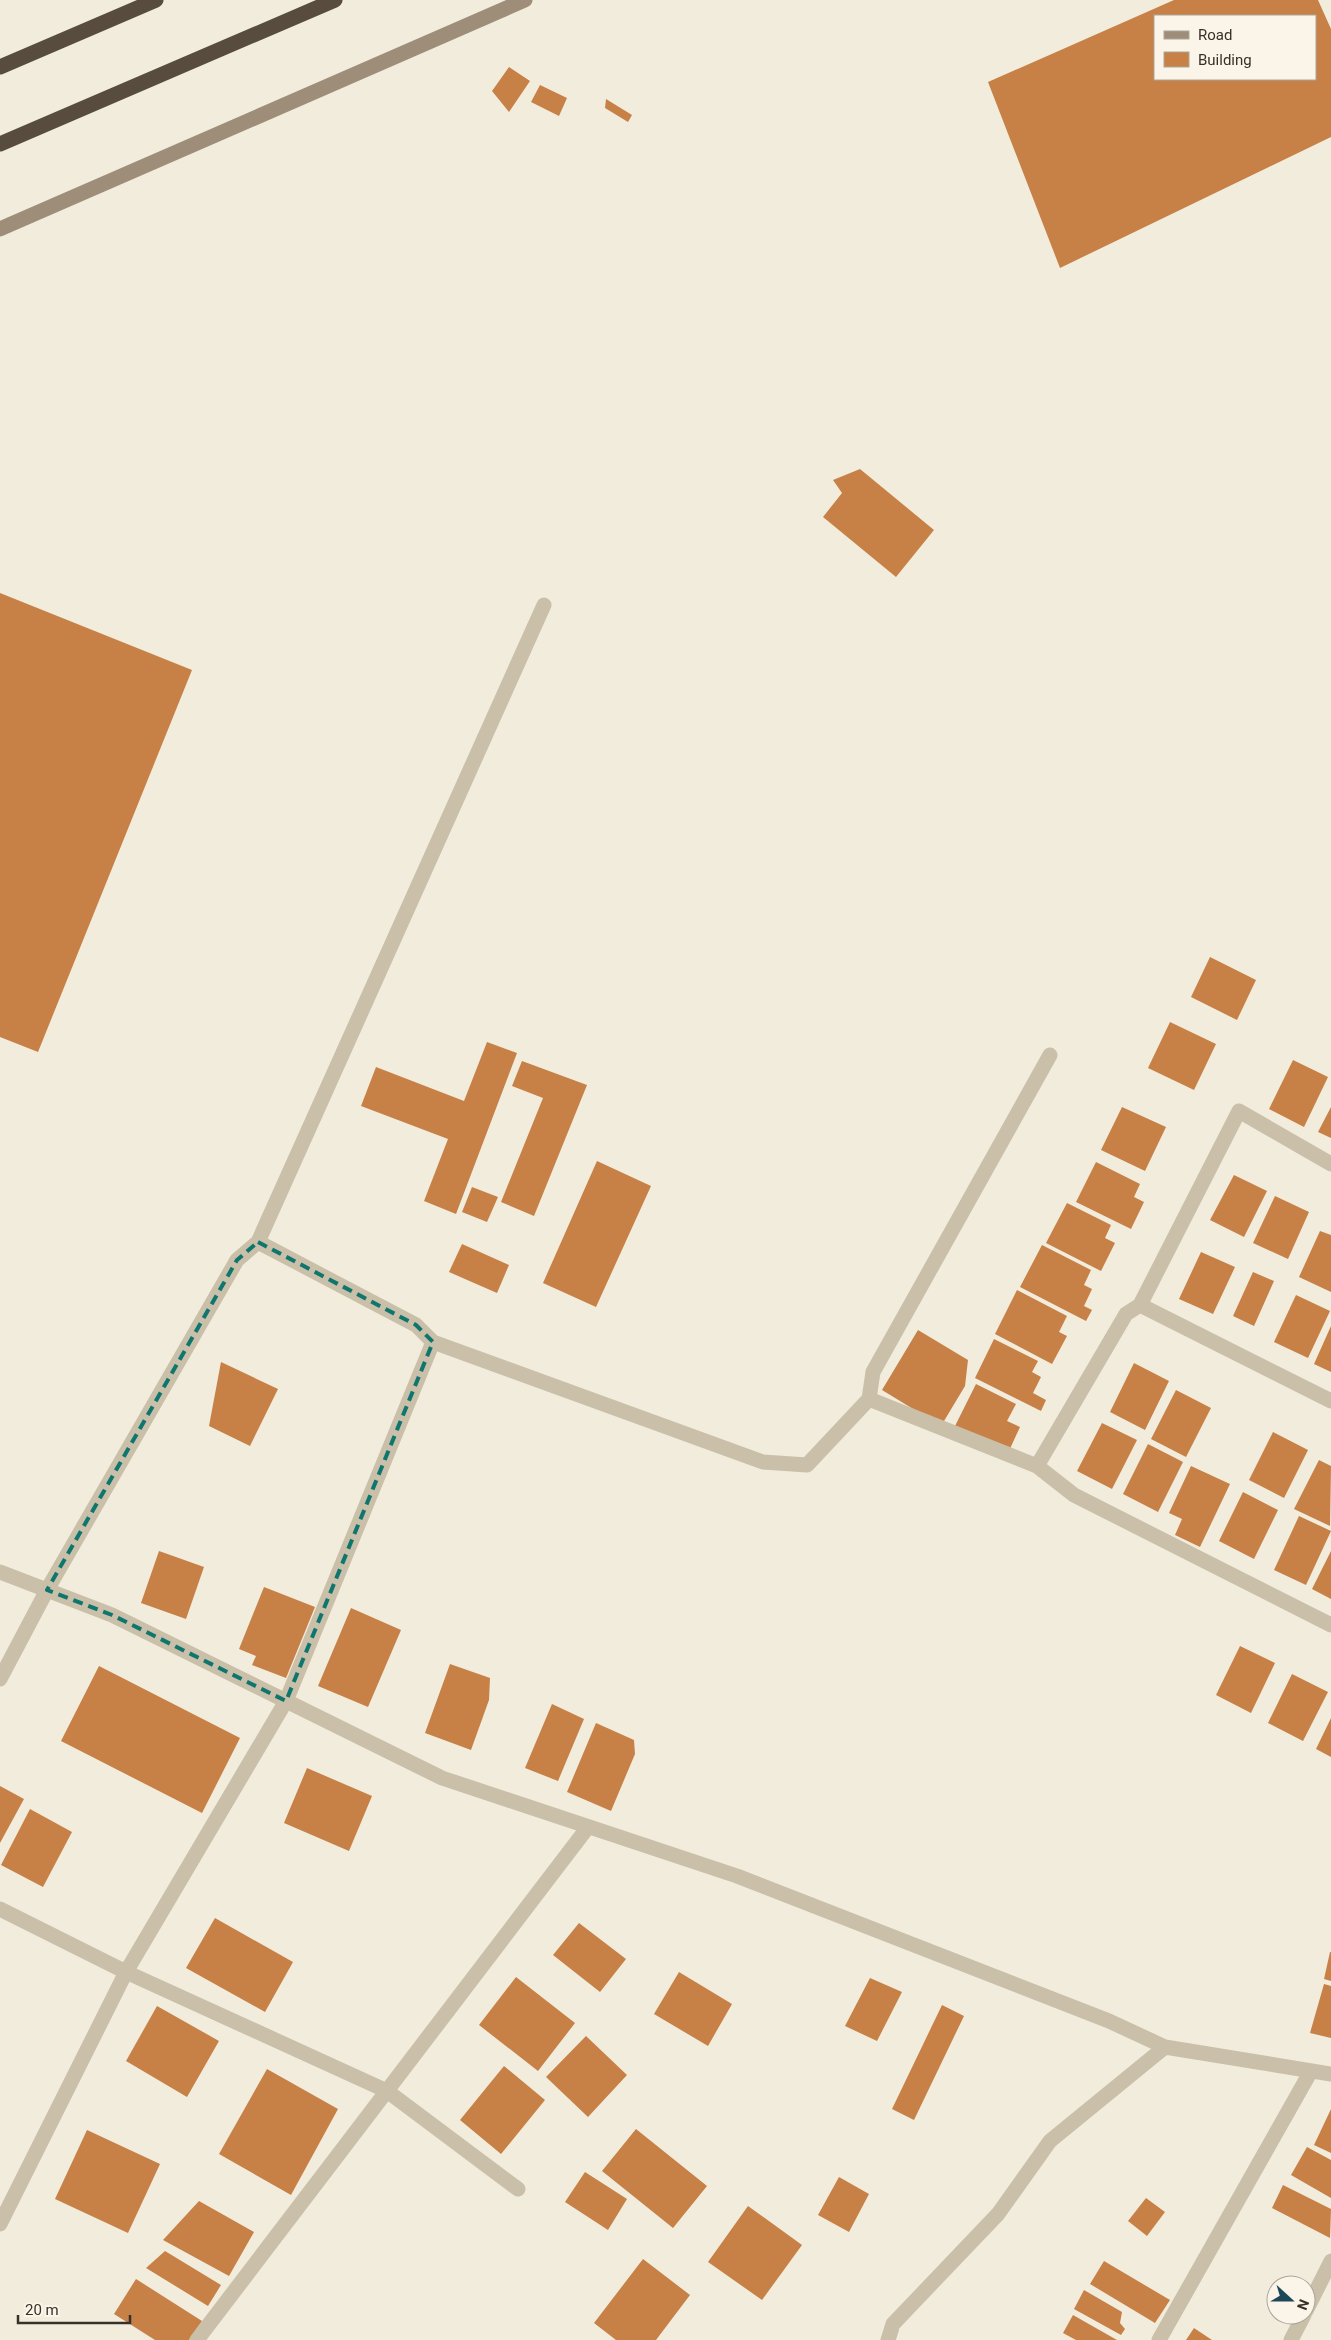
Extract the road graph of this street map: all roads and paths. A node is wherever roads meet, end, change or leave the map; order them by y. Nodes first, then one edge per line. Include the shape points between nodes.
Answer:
1 (156, 0) edge
2 (336, 0) edge
3 (525, 0) edge
4 (0, 67) edge
5 (0, 144) edge
6 (0, 229) edge
7 (544, 605) dead end
8 (1050, 1055) dead end
9 (1331, 1164) edge
10 (258, 1242) junction
11 (1140, 1305) junction
12 (433, 1342) junction
13 (869, 1399) junction
14 (1331, 1401) edge
15 (1037, 1466) junction
16 (0, 1572) edge
17 (47, 1590) junction
18 (1331, 1625) edge
19 (0, 1678) edge
20 (286, 1701) junction
21 (588, 1827) junction
22 (0, 1909) edge
23 (126, 1972) junction
24 (1165, 2047) junction
25 (1311, 2070) junction
26 (1331, 2074) edge
27 (387, 2090) junction
28 (518, 2189) dead end
29 (0, 2224) edge
30 (1331, 2261) edge
31 (1316, 2291) edge
32 (1299, 2325) edge
33 (197, 2340) edge
34 (888, 2340) edge
35 (1159, 2340) edge
36 (1292, 2340) edge

1 - 4 highway
2 - 5 highway
3 - 6 street
7 - 10 street
8 - 13 street via 873,1372
9 - 11 street via 1239,1111
10 - 12 street via 416,1325
10 - 17 street via 238,1260
11 - 14 street
11 - 15 street via 1126,1314
12 - 13 street via 763,1462 807,1465
12 - 20 street
13 - 15 street
15 - 18 street via 1074,1495
16 - 17 street
17 - 19 street
17 - 20 street via 112,1615
20 - 21 street via 442,1778
20 - 23 street
21 - 24 street via 737,1876 1109,2021
21 - 27 street
22 - 23 street
23 - 27 street
23 - 29 street
24 - 25 street
24 - 34 street via 1050,2141 998,2214 893,2324
25 - 26 street
25 - 35 street
27 - 28 street
27 - 33 street
30 - 31 street
32 - 36 street

